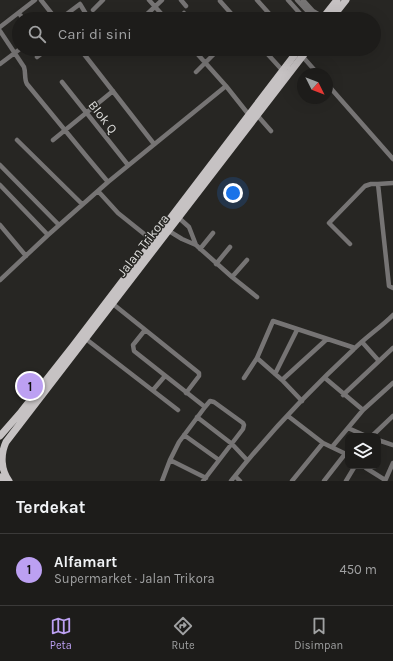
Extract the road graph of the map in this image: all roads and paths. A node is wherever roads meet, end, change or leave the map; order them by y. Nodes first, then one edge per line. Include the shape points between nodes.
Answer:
1 (35, 0) edge
2 (42, 0) edge
3 (103, 0) edge
4 (149, 0) edge
5 (162, 0) edge
6 (181, 0) edge
7 (257, 0) edge
8 (288, 0) edge
9 (297, 0) edge
10 (303, 0) edge
11 (338, 0) edge
12 (346, 0) edge
13 (78, 2) edge
14 (97, 2) edge
15 (220, 2) dead end
16 (154, 6) junction
17 (186, 6) dead end
18 (93, 10) dead end
19 (20, 12) edge
20 (51, 12) edge
21 (67, 12) edge
22 (84, 12) edge
23 (149, 12) edge
24 (160, 12) edge
25 (229, 12) edge
26 (268, 12) edge
27 (297, 12) edge
28 (309, 12) edge
29 (310, 12) edge
30 (327, 12) edge
31 (337, 12) edge
32 (12, 18) edge
33 (0, 27) edge
34 (0, 31) edge
35 (12, 50) edge
36 (12, 55) edge
37 (16, 56) edge
38 (86, 56) edge
39 (198, 56) edge
40 (212, 56) edge
41 (269, 56) edge
42 (294, 56) edge
43 (303, 57) joint
44 (205, 63) junction
45 (0, 64) edge
46 (313, 68) edge
47 (283, 71) junction
48 (196, 72) dead end
49 (62, 82) dead end
50 (226, 86) junction
51 (113, 91) junction
52 (333, 91) edge
53 (86, 113) junction
54 (253, 115) junction
55 (64, 130) junction
56 (271, 131) dead end
57 (17, 140) dead end
58 (53, 140) dead end
59 (154, 144) junction
60 (393, 159) edge
61 (0, 165) edge
62 (128, 165) junction
63 (108, 182) junction
64 (393, 183) edge
65 (378, 184) junction
66 (0, 185) edge
67 (98, 191) junction
68 (82, 204) junction
69 (181, 209) junction
70 (179, 218) junction
71 (0, 225) edge
72 (59, 225) junction
73 (169, 231) junction
74 (213, 233) dead end
75 (48, 235) junction
76 (153, 241) junction
77 (350, 244) dead end
78 (196, 245) junction
79 (230, 247) dead end
80 (393, 248) edge
81 (200, 249) junction
82 (386, 249) junction
83 (26, 256) junction
84 (247, 260) dead end
85 (216, 264) junction
86 (390, 264) edge
87 (0, 271) edge
88 (4, 276) junction
89 (232, 277) junction
90 (0, 280) edge
91 (393, 288) edge
92 (256, 297) dead end
93 (113, 304) junction
94 (393, 315) edge
95 (145, 330) junction
96 (297, 330) junction
97 (86, 339) junction
98 (327, 339) junction
99 (362, 342) junction
100 (354, 348) junction
101 (393, 348) edge
102 (257, 358) junction
103 (379, 361) junction
104 (275, 374) junction
105 (165, 376) junction
106 (244, 378) dead end
107 (324, 378) junction
108 (282, 380) junction
109 (393, 383) edge
110 (153, 390) junction
111 (186, 393) junction
112 (343, 395) junction
113 (302, 401) junction
114 (205, 407) junction
115 (178, 410) dead end
116 (363, 410) junction
117 (288, 416) junction
118 (393, 416) edge
119 (197, 417) junction
120 (348, 428) junction
121 (359, 433) edge
122 (375, 433) edge
123 (184, 435) junction
124 (0, 436) edge
125 (381, 441) edge
126 (323, 443) junction
127 (232, 444) junction
128 (393, 445) edge
129 (0, 448) edge
130 (332, 448) junction
131 (345, 454) edge
132 (345, 456) edge
133 (1, 460) edge
134 (170, 460) junction
135 (219, 460) junction
136 (248, 460) junction
137 (393, 463) edge
138 (352, 469) edge
139 (368, 469) edge
140 (236, 476) junction
141 (0, 477) edge
142 (204, 479) edge
143 (385, 480) edge
144 (3, 481) edge
145 (9, 481) edge
146 (162, 481) edge
147 (231, 481) edge
148 (240, 481) edge
149 (292, 481) edge
150 (324, 481) edge
151 (346, 481) edge

1 - 19 street
2 - 20 street
3 - 14 street
4 - 16 street
5 - 16 street
6 - 17 street
7 - 26 street
8 - 27 street
9 - 28 street
10 - 29 street
11 - 30 main road
12 - 31 main road
13 - 21 street
13 - 22 street
14 - 18 street
15 - 25 street
16 - 23 street
16 - 24 street
32 - 33 street
34 - 35 street
36 - 45 street
37 - 55 street via 24,67 26,82
38 - 51 street
39 - 44 street
40 - 44 street
41 - 47 street
42 - 47 main road, Jalan Trikora
43 - 46 street
43 - 54 main road, Jalan Trikora
44 - 48 street
44 - 50 street
47 - 54 main road, Jalan Trikora
49 - 53 street, Blok Q
50 - 54 street
50 - 59 street
51 - 53 street
51 - 59 street
52 - 60 street
53 - 55 street
53 - 62 street, Blok Q
54 - 56 street
54 - 69 main road, Jalan Trikora
55 - 58 street
55 - 63 street
57 - 68 street
59 - 62 street
61 - 72 street
62 - 63 street
63 - 67 street
64 - 65 street
65 - 77 street via 365,186 328,223
65 - 82 street
66 - 75 street
67 - 68 street
67 - 76 street via 118,213
68 - 72 street
69 - 70 main road, Jalan Trikora
69 - 76 main road, Jalan Trikora
70 - 73 main road, Jalan Trikora
70 - 78 street via 189,227
71 - 83 street
72 - 75 street
73 - 78 street
73 - 93 main road, Jalan Trikora
74 - 81 street
75 - 83 street
76 - 124 main road, Jalan Trikora via 52,373
78 - 81 street
79 - 85 street
80 - 82 street
81 - 85 street
82 - 86 street
83 - 88 street
84 - 89 street
85 - 89 street
86 - 91 street via 389,286
87 - 88 street
88 - 90 street
89 - 92 street
93 - 95 street
93 - 97 main road, Jalan Trikora
94 - 99 street
95 - 105 street via 133,345 133,350
95 - 111 street via 199,373
96 - 98 street
96 - 102 street via 273,321
96 - 104 street
97 - 110 street
97 - 133 main road, Jalan Trikora via 8,439
98 - 100 street
98 - 108 street
99 - 100 street
99 - 103 street
100 - 107 street
101 - 103 street
102 - 104 street
102 - 106 street
103 - 112 street
104 - 108 street
105 - 110 street
105 - 111 street
107 - 112 street
107 - 113 street
108 - 113 street
109 - 116 street
110 - 115 street
111 - 114 street
112 - 116 street
113 - 117 street
114 - 119 street
114 - 127 street via 214,402 243,423 243,429
116 - 120 street
117 - 126 street
117 - 136 street
118 - 122 street
119 - 123 street
119 - 127 street
120 - 121 street
120 - 130 street
123 - 134 street
123 - 135 street
125 - 128 street
126 - 130 street
126 - 149 street
127 - 135 street
127 - 136 street
129 - 133 main road
130 - 131 street
132 - 150 street
133 - 145 main road via 3,471
134 - 142 street
134 - 146 street
135 - 142 street
136 - 140 street
137 - 143 street
138 - 151 street
139 - 143 street
140 - 147 street
140 - 148 street
141 - 144 main road

